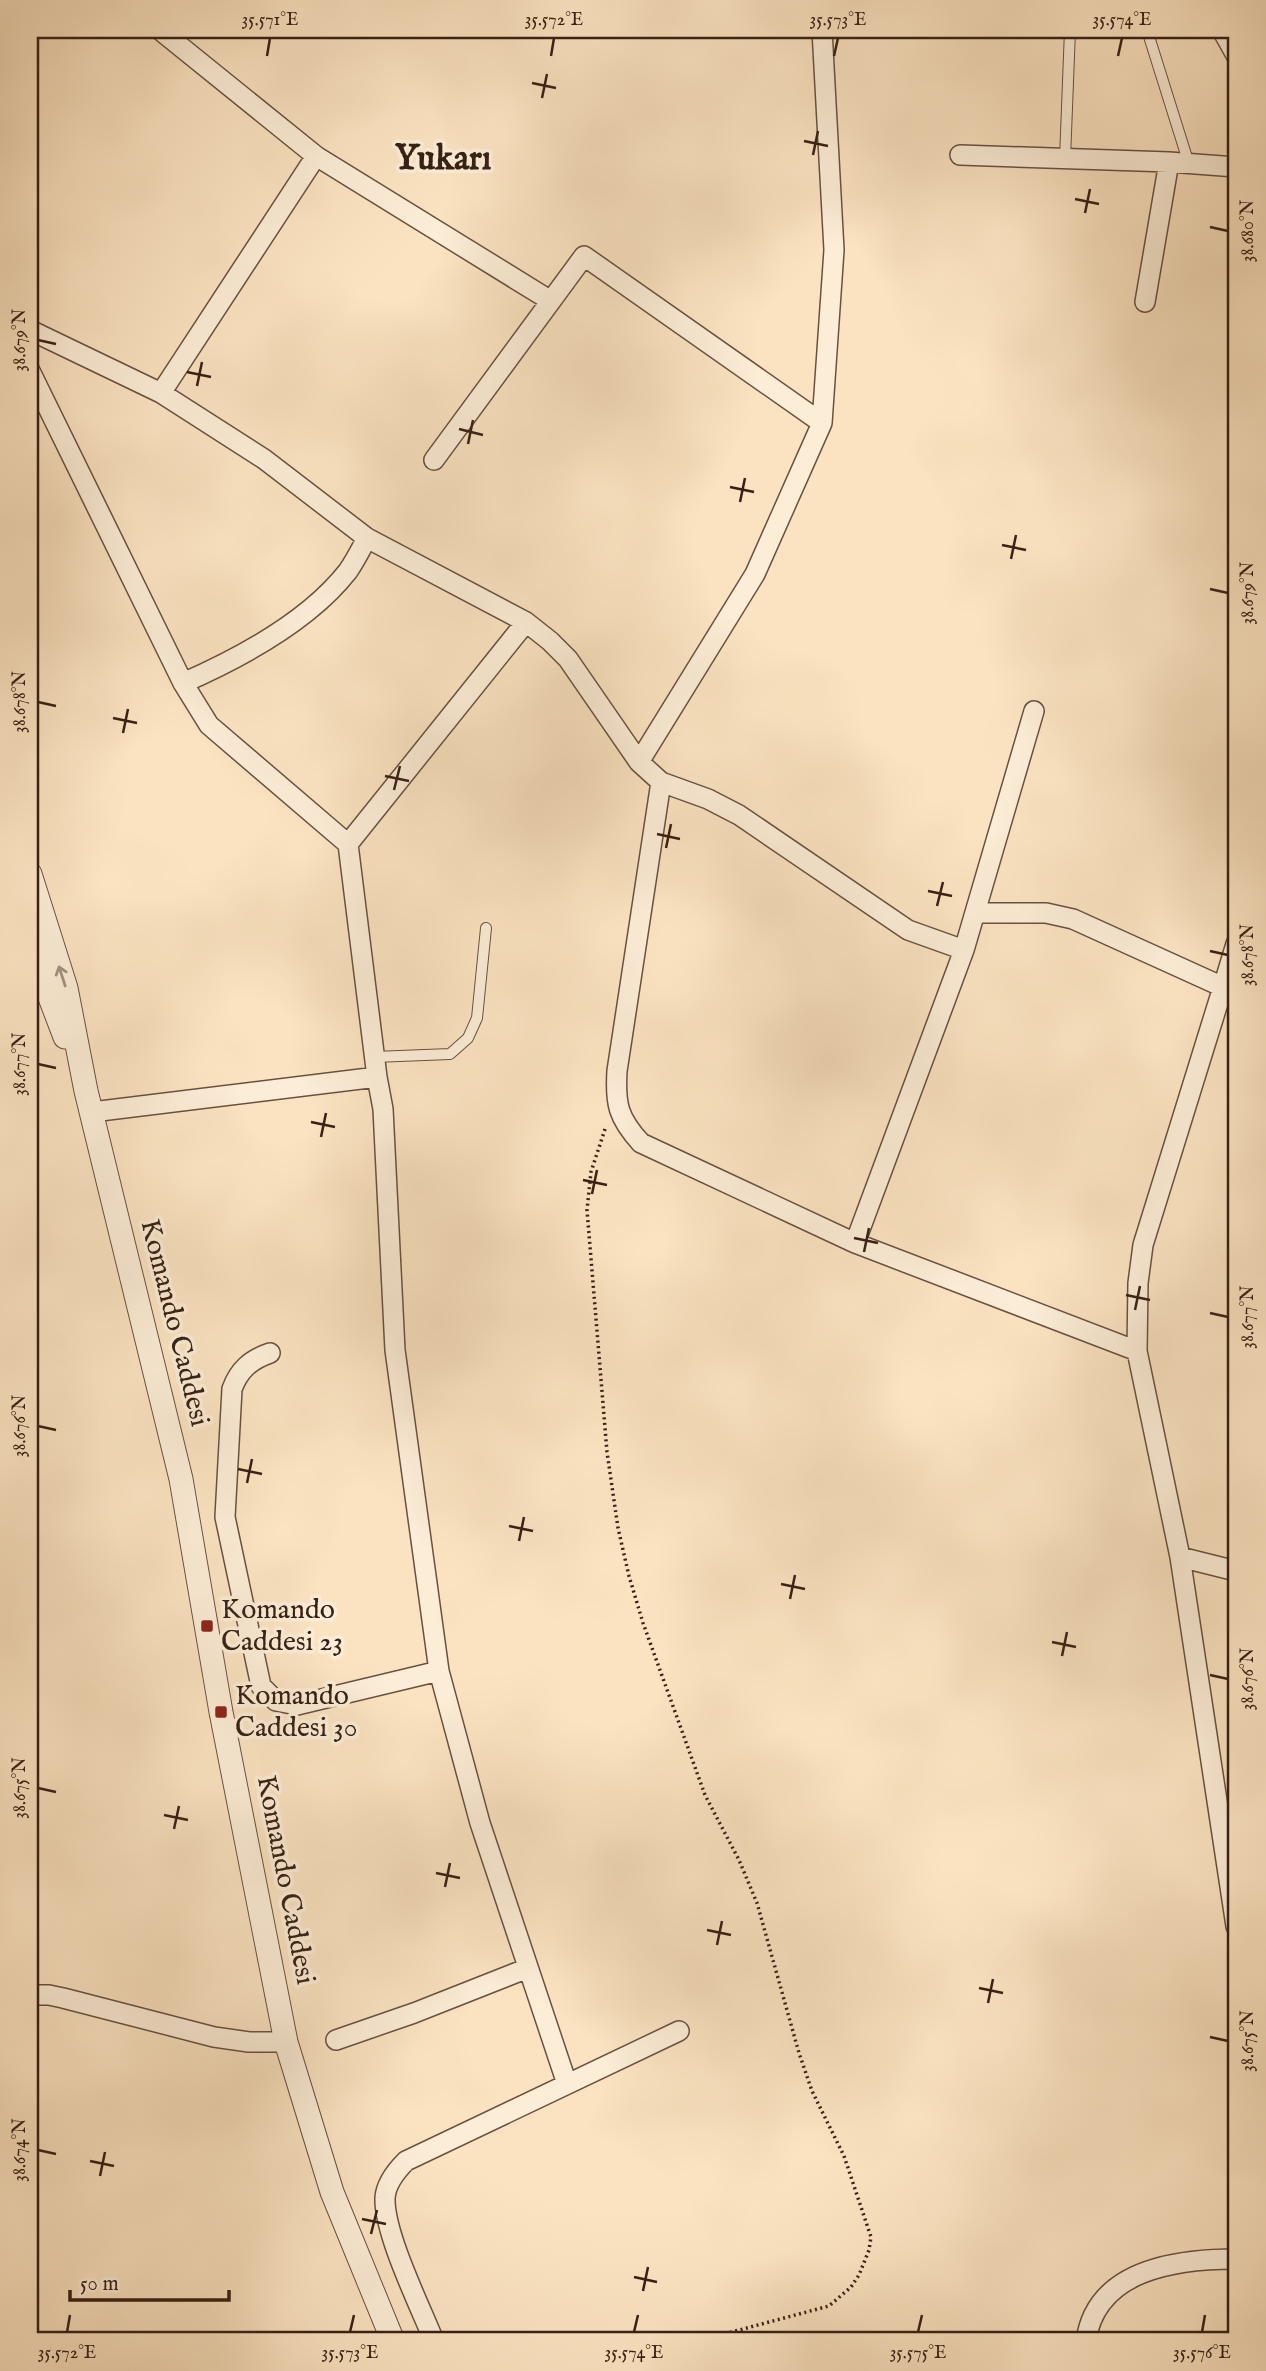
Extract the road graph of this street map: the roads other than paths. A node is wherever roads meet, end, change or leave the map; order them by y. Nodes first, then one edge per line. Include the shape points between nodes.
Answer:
1 (822, 30) edge
2 (1070, 30) edge
3 (1147, 30) edge
4 (1222, 30) edge
5 (171, 33) edge
6 (1236, 55) edge
7 (960, 155) dead end
8 (316, 156) junction
9 (1065, 159) junction
10 (1179, 163) junction
11 (1236, 167) edge
12 (551, 301) junction
13 (1145, 303) dead end
14 (36, 333) edge
15 (30, 370) edge
16 (161, 393) junction
17 (822, 423) junction
18 (434, 460) dead end
19 (368, 538) junction
20 (526, 622) junction
21 (183, 683) junction
22 (1034, 711) dead end
23 (639, 762) junction
24 (661, 782) junction
25 (348, 844) junction
26 (30, 874) edge
27 (975, 913) junction
28 (486, 928) dead end
29 (1236, 944) edge
30 (30, 945) edge
31 (964, 950) junction
32 (1229, 993) edge
33 (374, 1057) junction
34 (377, 1077) junction
35 (89, 1102) junction
36 (855, 1243) junction
37 (1137, 1351) junction
38 (270, 1353) dead end
39 (1181, 1557) junction
40 (1236, 1571) edge
41 (439, 1671) junction
42 (1236, 1926) edge
43 (528, 1968) junction
44 (30, 1996) edge
45 (679, 2031) dead end
46 (336, 2040) dead end
47 (286, 2042) junction
48 (567, 2084) junction
49 (1236, 2259) edge
50 (393, 2341) edge
51 (434, 2341) edge
52 (1086, 2341) edge

1 - 17 street via 834,250
2 - 9 lane
3 - 10 lane
4 - 6 street
5 - 8 street
7 - 9 street
8 - 12 street
8 - 16 street
9 - 10 street
10 - 11 street
10 - 13 street
12 - 17 street via 584,256
12 - 18 street
14 - 15 street
14 - 16 street
15 - 21 street
16 - 19 street via 264,459
17 - 23 street via 755,574
19 - 20 street
19 - 21 street via 347,571 300,615 245,653
20 - 23 street via 568,659
20 - 25 street
21 - 25 street via 209,725
22 - 27 street
23 - 24 street
24 - 31 street via 739,815 908,930
24 - 36 street via 617,1071 618,1111 641,1143
25 - 33 street
35 -> 26 street via 66,988
27 - 31 street
27 - 32 street via 1073,919
28 - 33 lane via 477,1018 468,1038 450,1054
29 - 32 street
30 - 35 street
31 - 36 street
32 - 37 street via 1143,1245
33 - 34 street
34 - 35 street
34 - 41 street via 383,1109 396,1350
35 - 47 street, Komando Caddesi via 181,1479
36 - 37 street
37 - 39 street
38 - 41 street via 246,1366 232,1389 225,1517 261,1686 276,1701 298,1705
39 - 40 street
39 - 42 street
41 - 43 street via 480,1823
43 - 46 street
43 - 48 street
44 - 47 street via 63,1998 232,2040
45 - 48 street
47 - 50 street, Komando Caddesi via 332,2192
48 - 51 street via 406,2161 393,2176 385,2196 390,2228
49 - 52 street via 1200,2261 1134,2275 1099,2306

